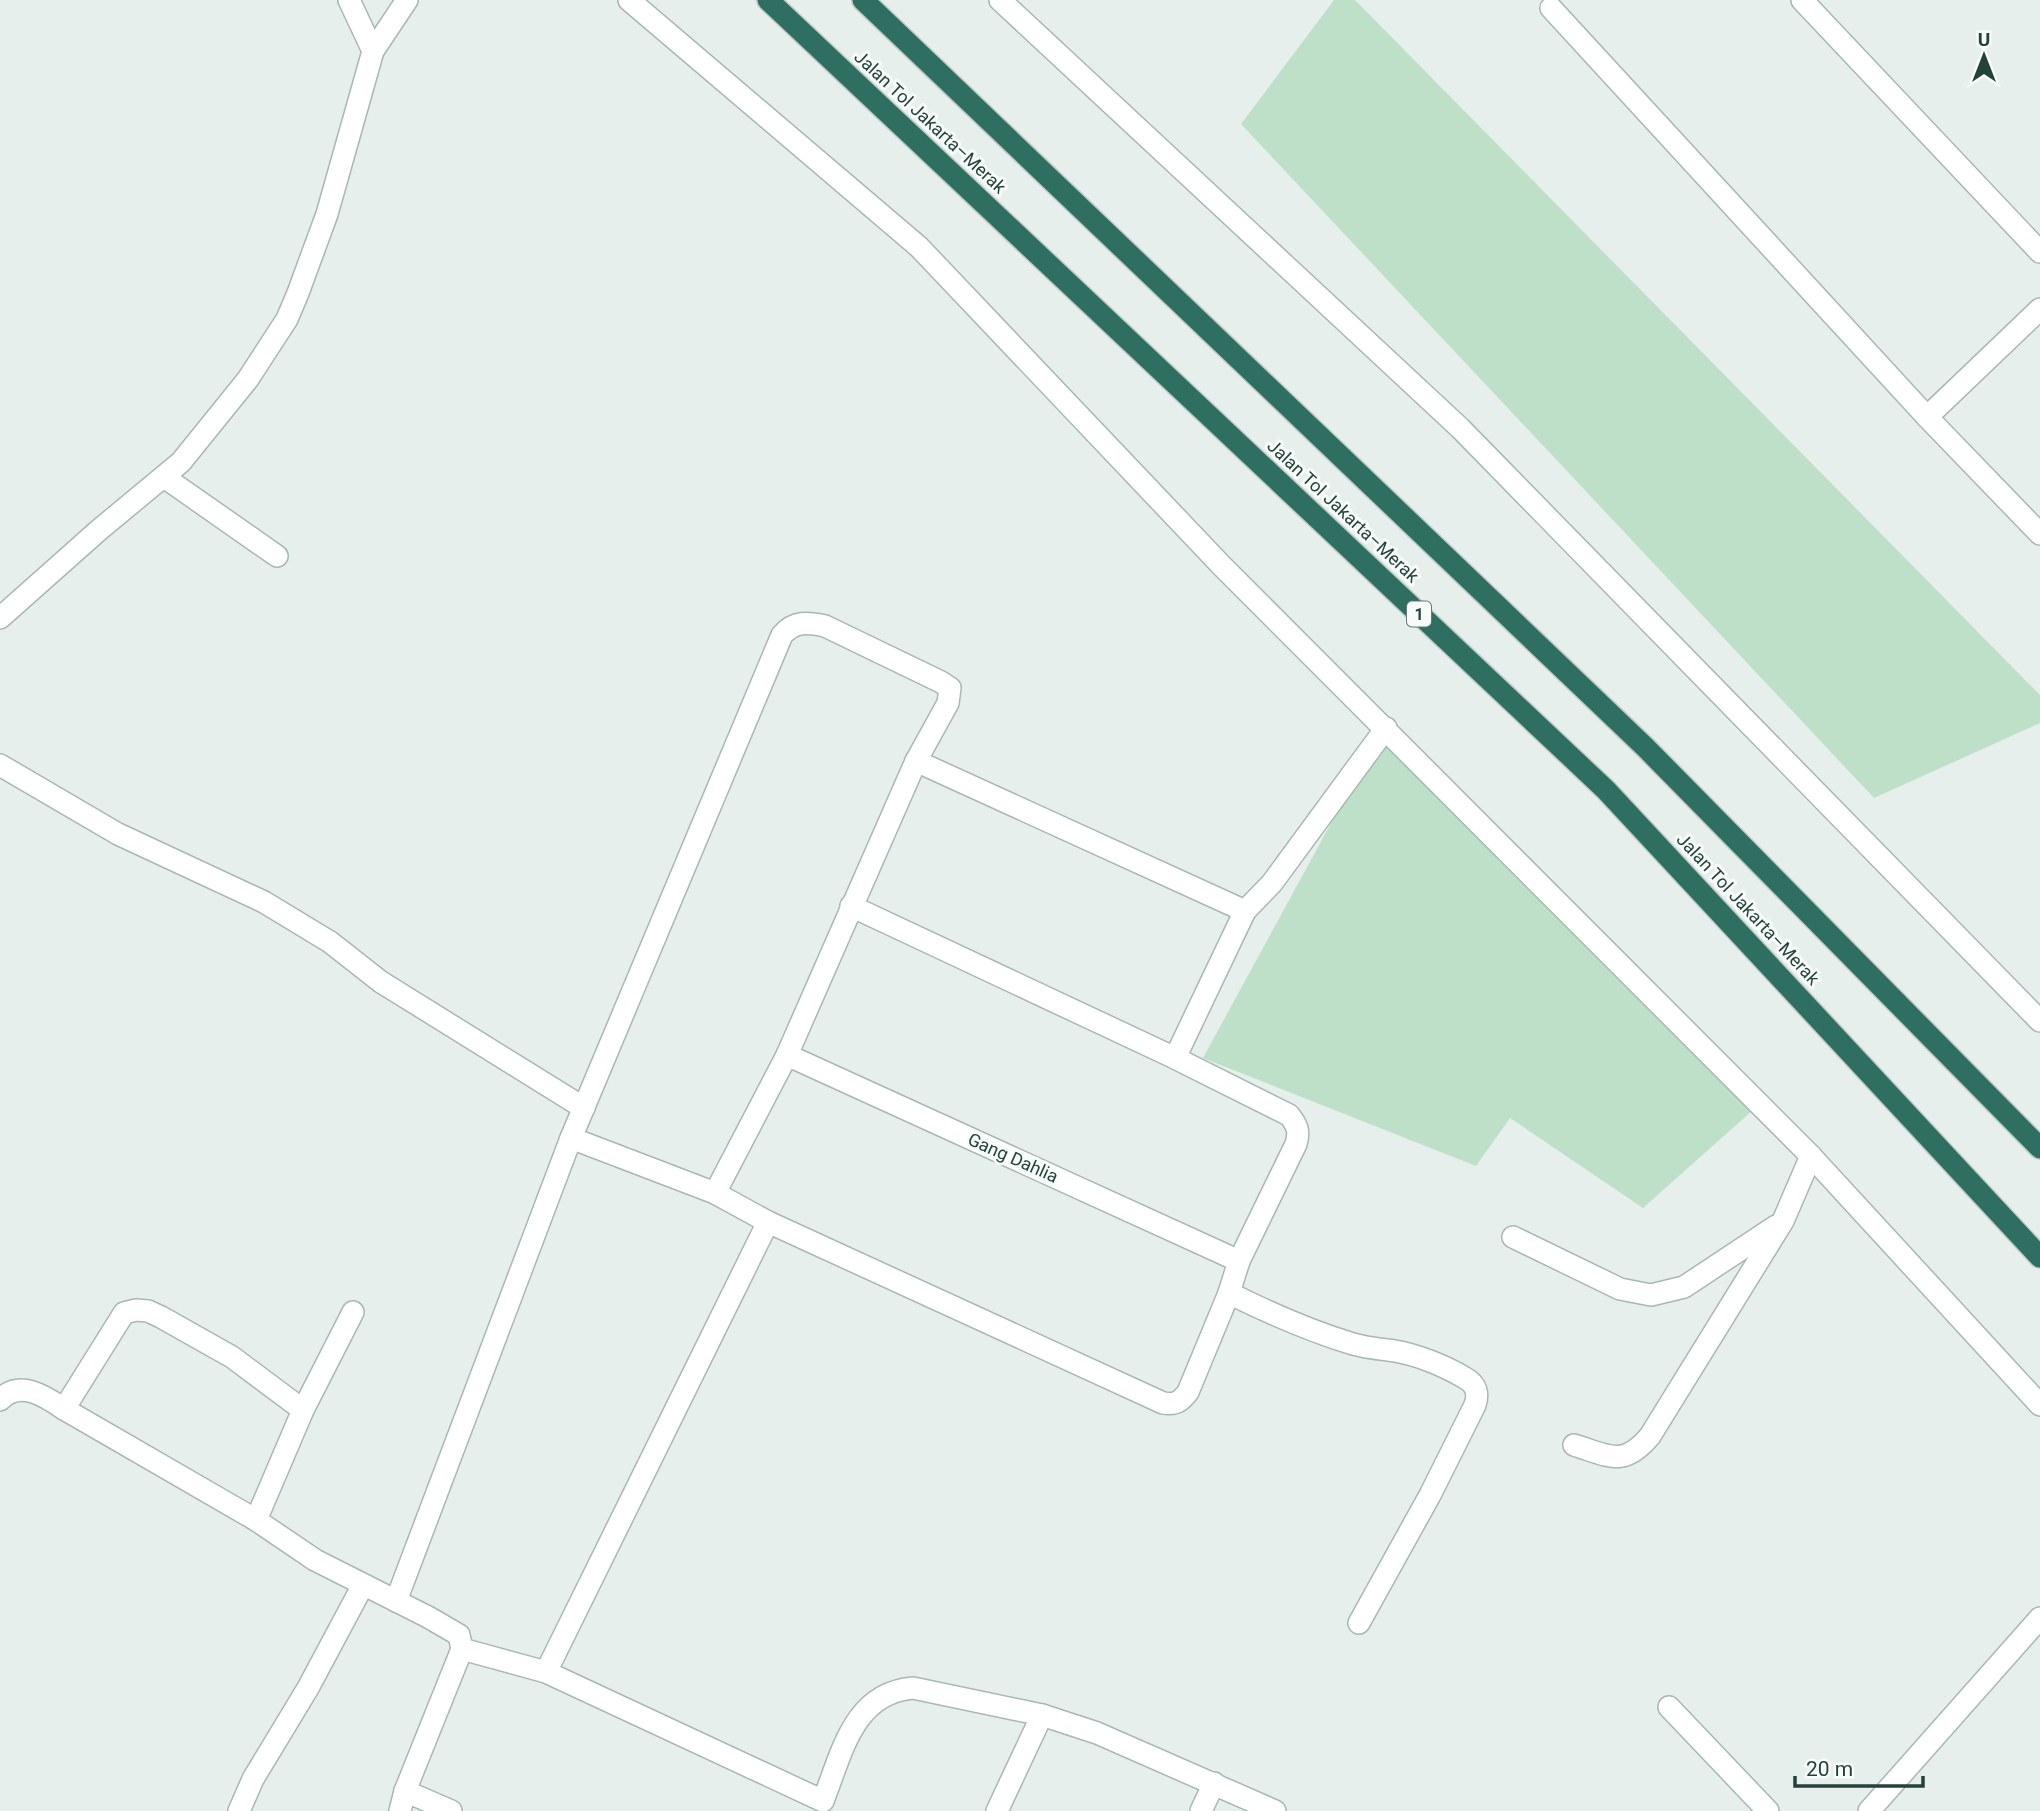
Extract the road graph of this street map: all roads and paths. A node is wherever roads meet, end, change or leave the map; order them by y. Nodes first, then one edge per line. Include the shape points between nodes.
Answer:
1 (349, 0) edge
2 (407, 0) edge
3 (629, 0) edge
4 (768, 0) edge
5 (863, 0) edge
6 (1000, 0) edge
7 (1802, 0) edge
8 (1551, 8) dead end
9 (373, 51) junction
10 (2040, 253) edge
11 (2040, 309) edge
12 (1927, 417) junction
13 (163, 477) junction
14 (2040, 534) edge
15 (276, 556) dead end
16 (0, 618) edge
17 (1385, 728) junction
18 (916, 761) junction
19 (0, 765) edge
20 (851, 906) junction
21 (1245, 911) junction
22 (2040, 1021) edge
23 (786, 1055) junction
24 (1175, 1058) junction
25 (584, 1108) junction
26 (571, 1138) junction
27 (2040, 1148) edge
28 (1811, 1156) junction
29 (715, 1193) junction
30 (1783, 1221) junction
31 (768, 1222) junction
32 (1513, 1237) dead end
33 (2040, 1257) edge
34 (1239, 1261) junction
35 (1229, 1293) junction
36 (353, 1312) dead end
37 (0, 1400) edge
38 (2040, 1405) edge
39 (64, 1409) junction
40 (303, 1410) junction
41 (1574, 1445) dead end
42 (256, 1520) junction
43 (363, 1585) junction
44 (396, 1601) junction
45 (2040, 1618) edge
46 (1359, 1623) dead end
47 (462, 1649) junction
48 (546, 1672) junction
49 (1670, 1707) dead end
50 (1042, 1715) junction
51 (1214, 1783) junction
52 (402, 1801) edge
53 (820, 1806) edge
54 (239, 1811) edge
55 (451, 1811) edge
56 (998, 1811) edge
57 (1200, 1811) edge
58 (1275, 1811) edge
59 (1768, 1811) edge
60 (1869, 1811) edge

1 - 9 street
2 - 9 street
3 - 17 street via 919,247 1221,565
4 - 33 highway, Jalan Tol Jakarta–Merak / 1 via 1606,790
5 - 27 highway, Jalan Tol Jakarta–Merak via 1645,747
6 - 22 street via 1460,428
7 - 10 street
8 - 12 street
9 - 13 street via 327,214 287,319 248,379 181,462
11 - 12 street
12 - 14 street
13 - 15 street
13 - 16 street
17 - 21 street via 1272,883
17 - 28 street
18 - 20 street
18 - 21 street
18 - 25 street via 948,703 950,688 825,626 789,626
19 - 25 street via 118,834 264,902 381,982
20 - 23 street
20 - 24 street
21 - 24 street
23 - 29 street
23 - 34 street, Gang Dahlia
24 - 34 street via 1289,1115 1297,1125 1296,1144
25 - 26 street
26 - 29 street
26 - 44 street
28 - 30 street
28 - 38 street
29 - 31 street
30 - 32 street via 1684,1287 1651,1295 1620,1289
30 - 41 street via 1638,1451 1612,1457
31 - 35 street via 1163,1403 1179,1402 1188,1392
31 - 48 street
34 - 35 street
35 - 46 street via 1331,1337 1422,1358 1465,1378 1476,1389 1475,1405 1430,1495
36 - 40 street
37 - 39 street via 14,1390 26,1389
39 - 40 street via 124,1313 136,1310 161,1317 232,1357
39 - 42 street
40 - 42 street
42 - 43 street via 315,1560
43 - 44 street
43 - 54 street
44 - 47 street via 460,1636
45 - 60 street
47 - 48 street
47 - 52 street
48 - 53 street
49 - 59 street
50 - 51 street
50 - 53 street via 927,1689 895,1689 874,1700 857,1718
50 - 56 street
51 - 57 street
51 - 58 street
52 - 55 street

